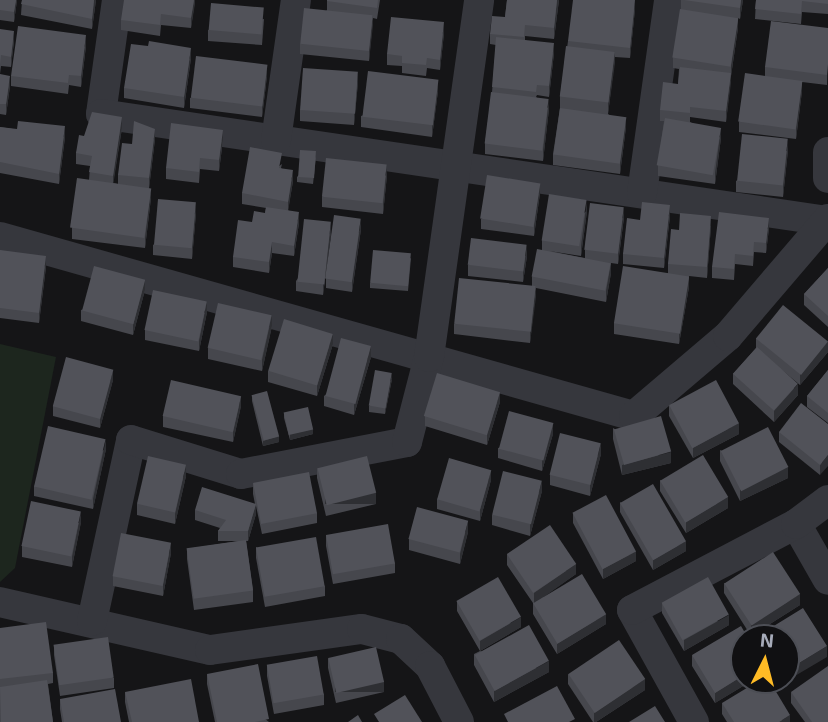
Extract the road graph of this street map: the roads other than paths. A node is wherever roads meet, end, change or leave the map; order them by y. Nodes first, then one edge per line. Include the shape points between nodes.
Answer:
1 (117, 0) edge
2 (296, 0) edge
3 (479, 0) edge
4 (669, 0) edge
5 (276, 140) junction
6 (828, 152) edge
7 (455, 166) junction
8 (828, 178) edge
9 (642, 193) junction
10 (827, 220) edge
11 (0, 237) edge
12 (429, 357) junction
13 (828, 500) edge
14 (796, 524) junction
15 (828, 580) edge
16 (0, 602) edge
17 (92, 621) junction
18 (459, 722) edge
19 (694, 722) edge

1 - 5 street via 101,114
2 - 5 street
3 - 7 street
4 - 9 street
5 - 7 street
6 - 8 street
7 - 9 street
7 - 12 street
9 - 10 street
10 - 12 street via 728,336 634,416
11 - 12 street
12 - 17 street via 407,442 241,474 131,440
13 - 14 street
14 - 15 street
14 - 19 street via 632,610
16 - 17 street
17 - 18 street via 210,650 362,629 401,639 429,666

